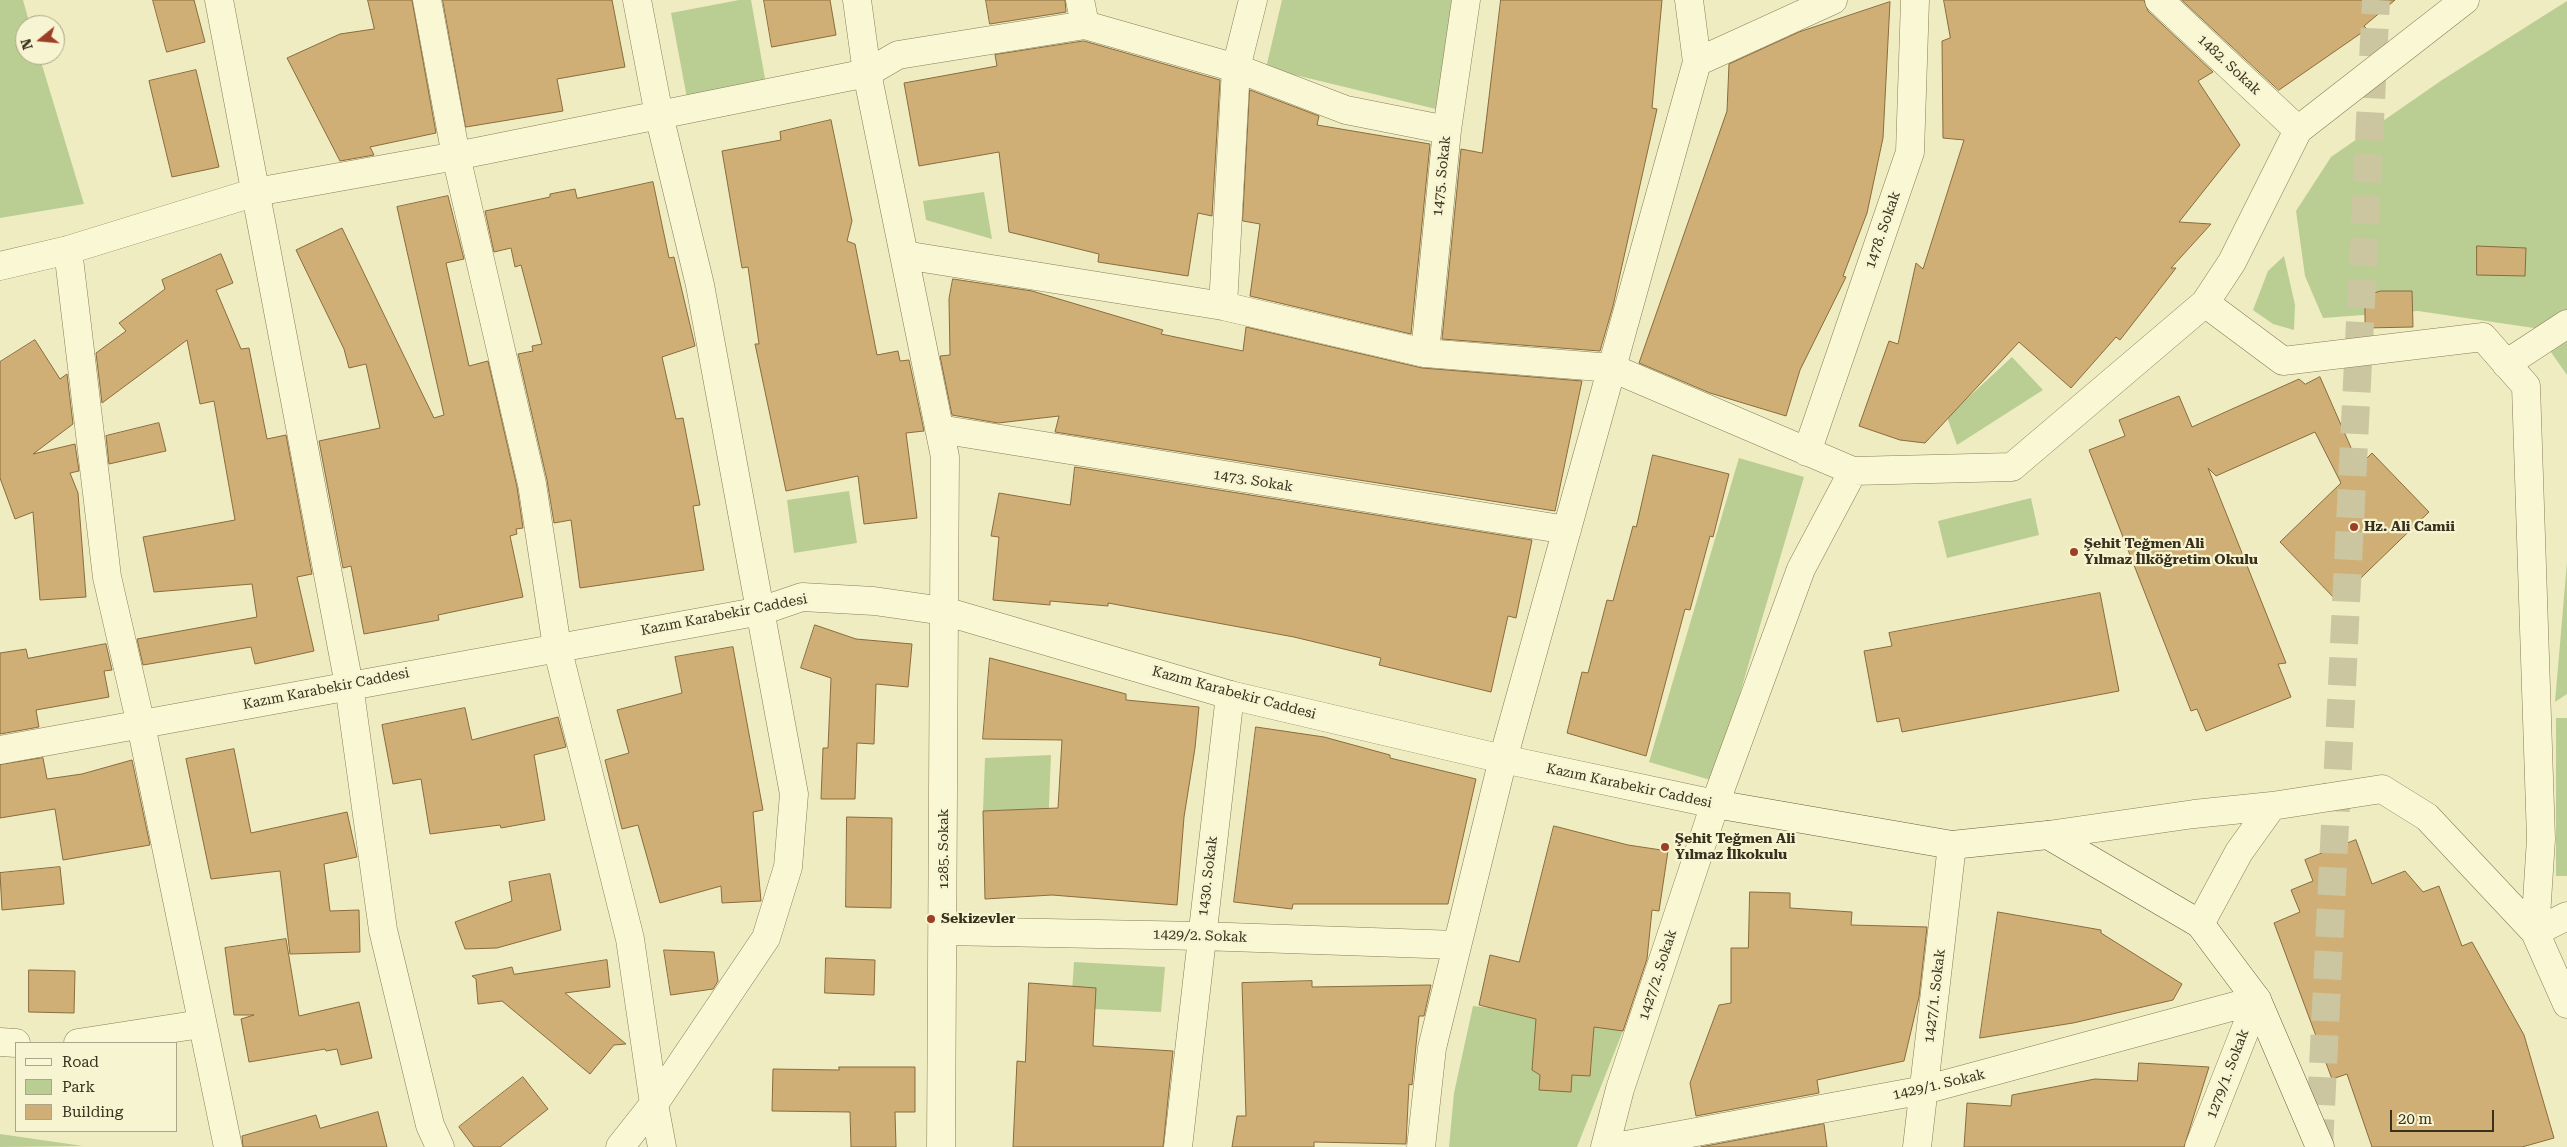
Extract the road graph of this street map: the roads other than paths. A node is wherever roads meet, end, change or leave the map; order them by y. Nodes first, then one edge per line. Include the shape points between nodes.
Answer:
1 (219, 0) edge
2 (427, 0) edge
3 (637, 0) edge
4 (857, 0) edge
5 (1252, 0) edge
6 (1466, 0) edge
7 (1689, 0) edge
8 (1833, 0) edge
9 (1915, 0) edge
10 (2159, 0) edge
11 (2465, 0) edge
12 (1082, 12) edge
13 (1697, 62) junction
14 (1236, 68) junction
15 (867, 73) junction
16 (659, 115) junction
17 (1447, 130) junction
18 (2298, 130) junction
19 (456, 156) junction
20 (256, 192) junction
21 (68, 250) junction
22 (904, 255) junction
23 (0, 266) edge
24 (2205, 303) junction
25 (1223, 306) junction
26 (2567, 324) edge
27 (1425, 353) junction
28 (2506, 364) junction
29 (1612, 368) junction
30 (939, 429) junction
31 (1807, 452) junction
32 (1853, 471) junction
33 (1567, 530) junction
34 (761, 611) junction
35 (944, 611) junction
36 (557, 646) junction
37 (349, 685) junction
38 (1230, 694) junction
39 (141, 725) junction
40 (0, 750) edge
41 (1503, 759) junction
42 (1715, 804) junction
43 (2272, 806) junction
44 (2048, 835) junction
45 (1952, 845) junction
46 (2567, 916) edge
47 (2200, 924) junction
48 (943, 930) junction
49 (2535, 932) junction
50 (1201, 936) junction
51 (1457, 945) junction
52 (2257, 1000) junction
53 (2567, 1004) edge
54 (201, 1024) junction
55 (0, 1042) edge
56 (84, 1042) edge
57 (15, 1043) edge
58 (1924, 1090) junction
59 (654, 1104) junction
60 (228, 1147) edge
61 (440, 1147) edge
62 (620, 1147) edge
63 (662, 1147) edge
64 (941, 1147) edge
65 (1178, 1147) edge
66 (1421, 1147) edge
67 (1604, 1147) edge
68 (1615, 1147) edge
69 (1917, 1147) edge
70 (2200, 1147) edge
71 (2320, 1147) edge

1 - 20 street
2 - 19 street
3 - 16 street
4 - 15 street, 1285. Sokak
5 - 14 street
6 - 17 street, 1475. Sokak
7 - 13 street
8 - 13 street
9 - 31 street, 1478. Sokak via 1910,152
10 - 18 street, 1482. Sokak
11 - 18 street
12 - 14 street
12 - 15 street via 898,55
13 - 29 street
14 - 17 street via 1346,110
14 - 25 street
15 - 16 street
15 - 22 street, 1285. Sokak
16 - 19 street
16 - 34 street via 700,285
17 - 27 street, 1475. Sokak
18 - 24 street via 2232,262
19 - 20 street
19 - 36 street via 532,484
20 - 21 street
20 - 37 street
21 - 23 street
21 - 39 street via 107,577
22 - 25 street
22 - 30 street, 1285. Sokak
24 - 28 street via 2282,361 2483,337
24 - 32 street via 2012,467
25 - 27 street
26 - 28 street
27 - 29 street
28 - 49 street via 2526,386 2541,839
29 - 31 street
29 - 33 street
30 - 33 street, 1473. Sokak
30 - 35 street, 1285. Sokak via 944,457
31 - 32 street
32 - 42 street, 1427/2. Sokak via 1801,569
33 - 41 street
34 - 35 street, Kazım Karabekir Caddesi via 802,597 874,601
34 - 36 street, Kazım Karabekir Caddesi
34 - 59 street via 794,794 788,867 766,938
35 - 38 street, Kazım Karabekir Caddesi
35 - 48 street, 1285. Sokak
36 - 37 street, Kazım Karabekir Caddesi
36 - 59 street via 630,939
37 - 39 street, Kazım Karabekir Caddesi
37 - 61 street via 383,930 430,1125
38 - 41 street, Kazım Karabekir Caddesi
38 - 50 street, 1430. Sokak
39 - 40 street, Kazım Karabekir Caddesi
39 - 54 street
41 - 42 street, Kazım Karabekir Caddesi
41 - 51 street
42 - 45 street, Kazım Karabekir Caddesi
42 - 67 street, 1427/2. Sokak via 1616,1101
43 - 44 street, Kazım Karabekir Caddesi
43 - 47 street via 2239,852
43 - 49 street, Kazım Karabekir Caddesi via 2382,789 2427,817
44 - 45 street, Kazım Karabekir Caddesi
44 - 47 street
45 - 58 street, 1427/1. Sokak
46 - 49 street
47 - 52 street
48 - 50 street, 1429/2. Sokak
48 - 64 street, 1285. Sokak
49 - 53 street
50 - 51 street, 1429/2. Sokak
50 - 65 street, 1430. Sokak
51 - 66 street via 1432,1048
52 - 58 street, 1429/1. Sokak
52 - 70 street, 1279/1. Sokak
52 - 71 street
54 - 56 street
54 - 60 street
55 - 57 street
58 - 68 street, 1429/1. Sokak
58 - 69 street, 1427/1. Sokak
59 - 62 street
59 - 63 street

